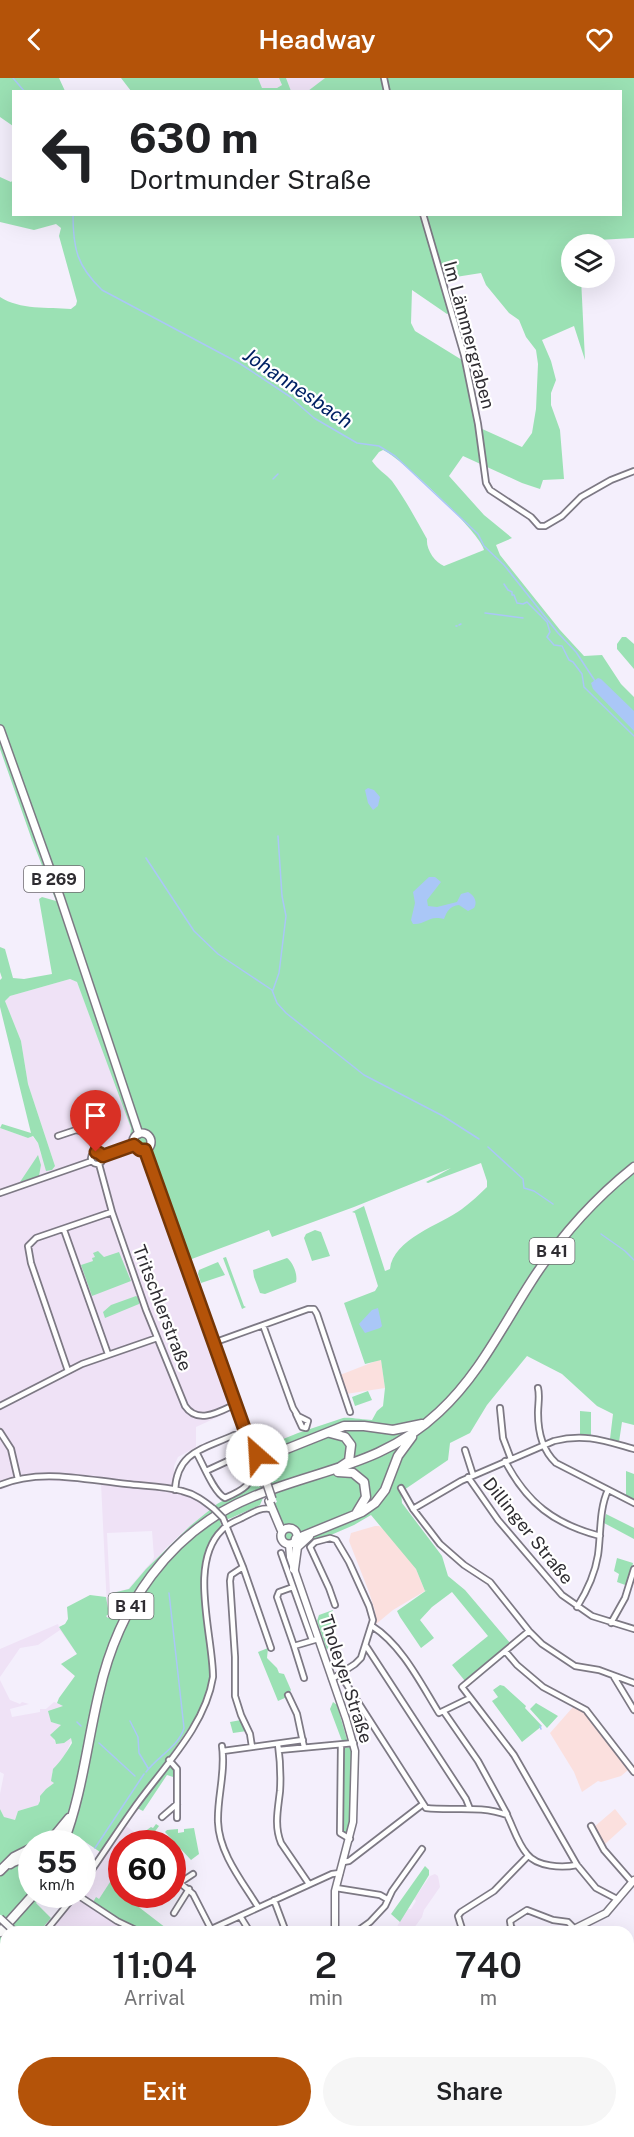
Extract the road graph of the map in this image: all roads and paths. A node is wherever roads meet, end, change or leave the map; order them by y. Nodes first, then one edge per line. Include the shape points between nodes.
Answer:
1 (424, 216) edge
2 (634, 471) edge
3 (0, 729) edge
4 (139, 1134) junction
5 (58, 1136) dead end
6 (134, 1145) junction
7 (145, 1150) junction
8 (96, 1152) junction
9 (103, 1156) junction
10 (92, 1161) junction
11 (99, 1164) junction
12 (634, 1167) edge
13 (0, 1193) edge
14 (112, 1212) junction
15 (64, 1230) junction
16 (263, 1325) junction
17 (156, 1338) junction
18 (213, 1342) junction
19 (108, 1354) junction
20 (68, 1371) junction
21 (538, 1388) dead end
22 (236, 1404) junction
23 (0, 1406) edge
24 (500, 1408) dead end
25 (350, 1412) dead end
26 (296, 1414) dead end
27 (428, 1422) junction
28 (0, 1432) edge
29 (328, 1432) junction
30 (415, 1432) junction
31 (544, 1445) junction
32 (634, 1449) edge
33 (465, 1450) dead end
34 (196, 1452) junction
35 (246, 1453) junction
36 (508, 1460) junction
37 (264, 1461) junction
38 (207, 1471) junction
39 (330, 1472) junction
40 (471, 1476) junction
41 (18, 1479) junction
42 (0, 1485) edge
43 (401, 1488) dead end
44 (175, 1490) junction
45 (608, 1490) junction
46 (270, 1499) junction
47 (634, 1503) edge
48 (268, 1508) junction
49 (413, 1509) junction
50 (354, 1515) junction
51 (227, 1526) junction
52 (284, 1530) junction
53 (316, 1531) junction
54 (600, 1536) junction
55 (294, 1539) junction
56 (281, 1553) dead end
57 (243, 1567) junction
58 (294, 1569) junction
59 (634, 1569) edge
60 (293, 1587) junction
61 (335, 1605) dead end
62 (577, 1607) junction
63 (611, 1623) junction
64 (372, 1626) junction
65 (634, 1629) edge
66 (529, 1631) junction
67 (315, 1640) junction
68 (294, 1646) junction
69 (366, 1646) junction
70 (271, 1648) dead end
71 (506, 1652) junction
72 (340, 1674) junction
73 (614, 1677) junction
74 (304, 1678) dead end
75 (332, 1679) junction
76 (631, 1682) edge
77 (622, 1689) junction
78 (288, 1695) dead end
79 (470, 1698) junction
80 (634, 1710) edge
81 (444, 1712) junction
82 (303, 1740) junction
83 (354, 1743) junction
84 (278, 1744) junction
85 (341, 1745) junction
86 (252, 1747) junction
87 (304, 1747) junction
88 (279, 1750) junction
89 (169, 1761) junction
90 (634, 1772) edge
91 (79, 1796) junction
92 (177, 1804) junction
93 (423, 1804) junction
94 (470, 1809) junction
95 (507, 1815) junction
96 (162, 1817) dead end
97 (177, 1818) dead end
98 (591, 1826) dead end
99 (61, 1830) edge
100 (68, 1830) edge
101 (350, 1839) junction
102 (422, 1849) dead end
103 (18, 1855) edge
104 (528, 1856) junction
105 (18, 1860) edge
106 (343, 1862) junction
107 (96, 1864) edge
108 (577, 1864) junction
109 (0, 1873) edge
110 (340, 1873) junction
111 (193, 1874) dead end
112 (186, 1879) edge
113 (633, 1881) edge
114 (309, 1884) junction
115 (186, 1886) edge
116 (336, 1888) junction
117 (189, 1889) junction
118 (387, 1899) junction
119 (617, 1899) junction
120 (274, 1900) junction
121 (96, 1907) edge
122 (258, 1907) junction
123 (23, 1908) edge
124 (65, 1908) edge
125 (174, 1914) dead end
126 (240, 1916) junction
127 (6, 1926) edge
128 (50, 1926) edge
129 (127, 1926) edge
130 (210, 1926) edge
131 (218, 1926) edge
132 (246, 1926) edge
133 (284, 1926) edge
134 (335, 1926) edge
135 (363, 1926) edge
136 (461, 1926) edge
137 (511, 1926) edge
138 (570, 1926) edge
139 (580, 1926) edge

1 - 2 street, Im Lämmergraben via 464,355 490,490 541,526 553,523 577,501 611,480
3 - 4 main road, B 269
4 - 6 main road
4 - 7 main road, B 269 via 150,1137
5 - 8 street via 76,1130 86,1132
6 - 7 main road
6 - 9 street
7 - 18 main road, B 269
8 - 9 street
8 - 10 street
9 - 11 street
10 - 11 street
10 - 13 street
11 - 14 street, Tritschlerstraße
12 - 27 highway, B 41 via 579,1218 547,1258 461,1390
14 - 15 street
14 - 17 street, Tritschlerstraße
15 - 19 street
15 - 20 street via 36,1238 28,1246 28,1254
16 - 18 street
16 - 25 street via 311,1308 316,1311
16 - 26 street
17 - 19 street
17 - 22 street, Tritschlerstraße via 189,1412 202,1417
18 - 22 main road, B 269
19 - 20 street
20 - 23 street
21 - 31 street via 538,1422
22 - 37 main road, B 269 via 247,1436
24 - 36 street
27 - 29 highway via 393,1430 344,1426
27 - 30 highway, B 41
28 - 41 street via 11,1449
29 - 37 highway
29 - 39 highway via 345,1437 352,1450 349,1461
30 - 39 highway, B 41 via 369,1458
30 - 50 highway via 398,1456 381,1497
31 - 32 street via 577,1436
31 - 36 street
31 - 45 street via 556,1462
33 - 40 street, Dillinger Straße
34 - 35 street via 236,1435
34 - 38 street
34 - 44 street via 185,1459
35 - 38 street
35 - 38 street via 250,1480 225,1498
36 - 40 street
36 - 54 street via 524,1492 546,1512 567,1526
37 - 46 main road, B 269, bridge
39 - 50 highway via 353,1473 364,1482 366,1497
39 - 91 highway, B 41 via 254,1497 223,1512 172,1551 150,1577 113,1644
40 - 49 street
40 - 62 street, Dillinger Straße via 498,1520 554,1588
41 - 42 street
41 - 44 street via 58,1477
43 - 49 street
44 - 51 street, bridge via 193,1495 214,1509
45 - 47 street
45 - 54 street
46 - 48 main road, B 269
46 - 52 main road, B 269
48 - 51 street
48 - 52 main road, B 269
49 - 66 street via 440,1544 490,1582
50 - 53 highway
51 - 57 street
51 - 89 street via 217,1537 205,1567 213,1658 211,1692 198,1721
52 - 55 main road via 293,1529
52 - 55 main road, B 269 via 284,1543
53 - 55 highway
53 - 58 highway via 297,1547
54 - 62 street via 592,1578
55 - 58 main road, Tholeyer Straße via 290,1557
56 - 60 street
57 - 70 street
57 - 86 street via 231,1575 230,1581 235,1696
58 - 67 main road, Tholeyer Straße
59 - 63 street via 628,1591
60 - 67 street
60 - 68 street via 279,1592 277,1597
61 - 64 street via 310,1547 330,1538 336,1540 349,1562 369,1606
62 - 63 street, Dillinger Straße
63 - 65 street, Dillinger Straße
64 - 69 street
64 - 81 street via 400,1654 439,1713
66 - 71 street
66 - 73 street via 575,1666
67 - 68 street
67 - 75 main road, Tholeyer Straße
68 - 74 street
69 - 72 street via 358,1660
69 - 94 street
71 - 79 street via 462,1687
71 - 90 street via 543,1687 586,1710
72 - 75 street
72 - 93 street
73 - 76 street
73 - 77 street
75 - 83 main road, Tholeyer Straße
76 - 77 street
77 - 80 street
78 - 82 street
79 - 81 street
79 - 108 street via 514,1755
81 - 95 street via 478,1761
82 - 84 street
82 - 87 street
83 - 85 street
83 - 101 main road, Tholeyer Straße via 355,1808
84 - 86 street
84 - 88 street
85 - 87 street
85 - 101 street via 340,1833
86 - 122 street via 222,1749 218,1814 219,1832 231,1863
87 - 88 street
88 - 114 street via 278,1835
89 - 92 street via 177,1769
89 - 107 street
91 - 99 highway
91 - 100 highway, B 41
92 - 96 street
92 - 97 street
93 - 94 street via 430,1809
93 - 106 street
94 - 95 street via 486,1808
95 - 104 street
98 - 113 street via 604,1850
101 - 106 main road, Tholeyer Straße
102 - 118 street
103 - 109 highway
104 - 108 street via 553,1866
104 - 136 street via 494,1891 460,1912
105 - 109 highway
106 - 110 main road, Tholeyer Straße
108 - 119 street via 596,1888
110 - 114 street
110 - 116 main road, Tholeyer Straße
111 - 112 street
113 - 119 main road
114 - 120 street
115 - 117 street
116 - 118 street
116 - 134 main road, Tholeyer Straße
117 - 125 street
117 - 130 street
118 - 135 street via 385,1906
119 - 139 main road via 599,1918
120 - 122 street
120 - 133 street
121 - 129 street
122 - 126 street
123 - 127 highway
124 - 128 street
126 - 131 street
126 - 132 street
137 - 138 street via 510,1921 527,1910 568,1922

